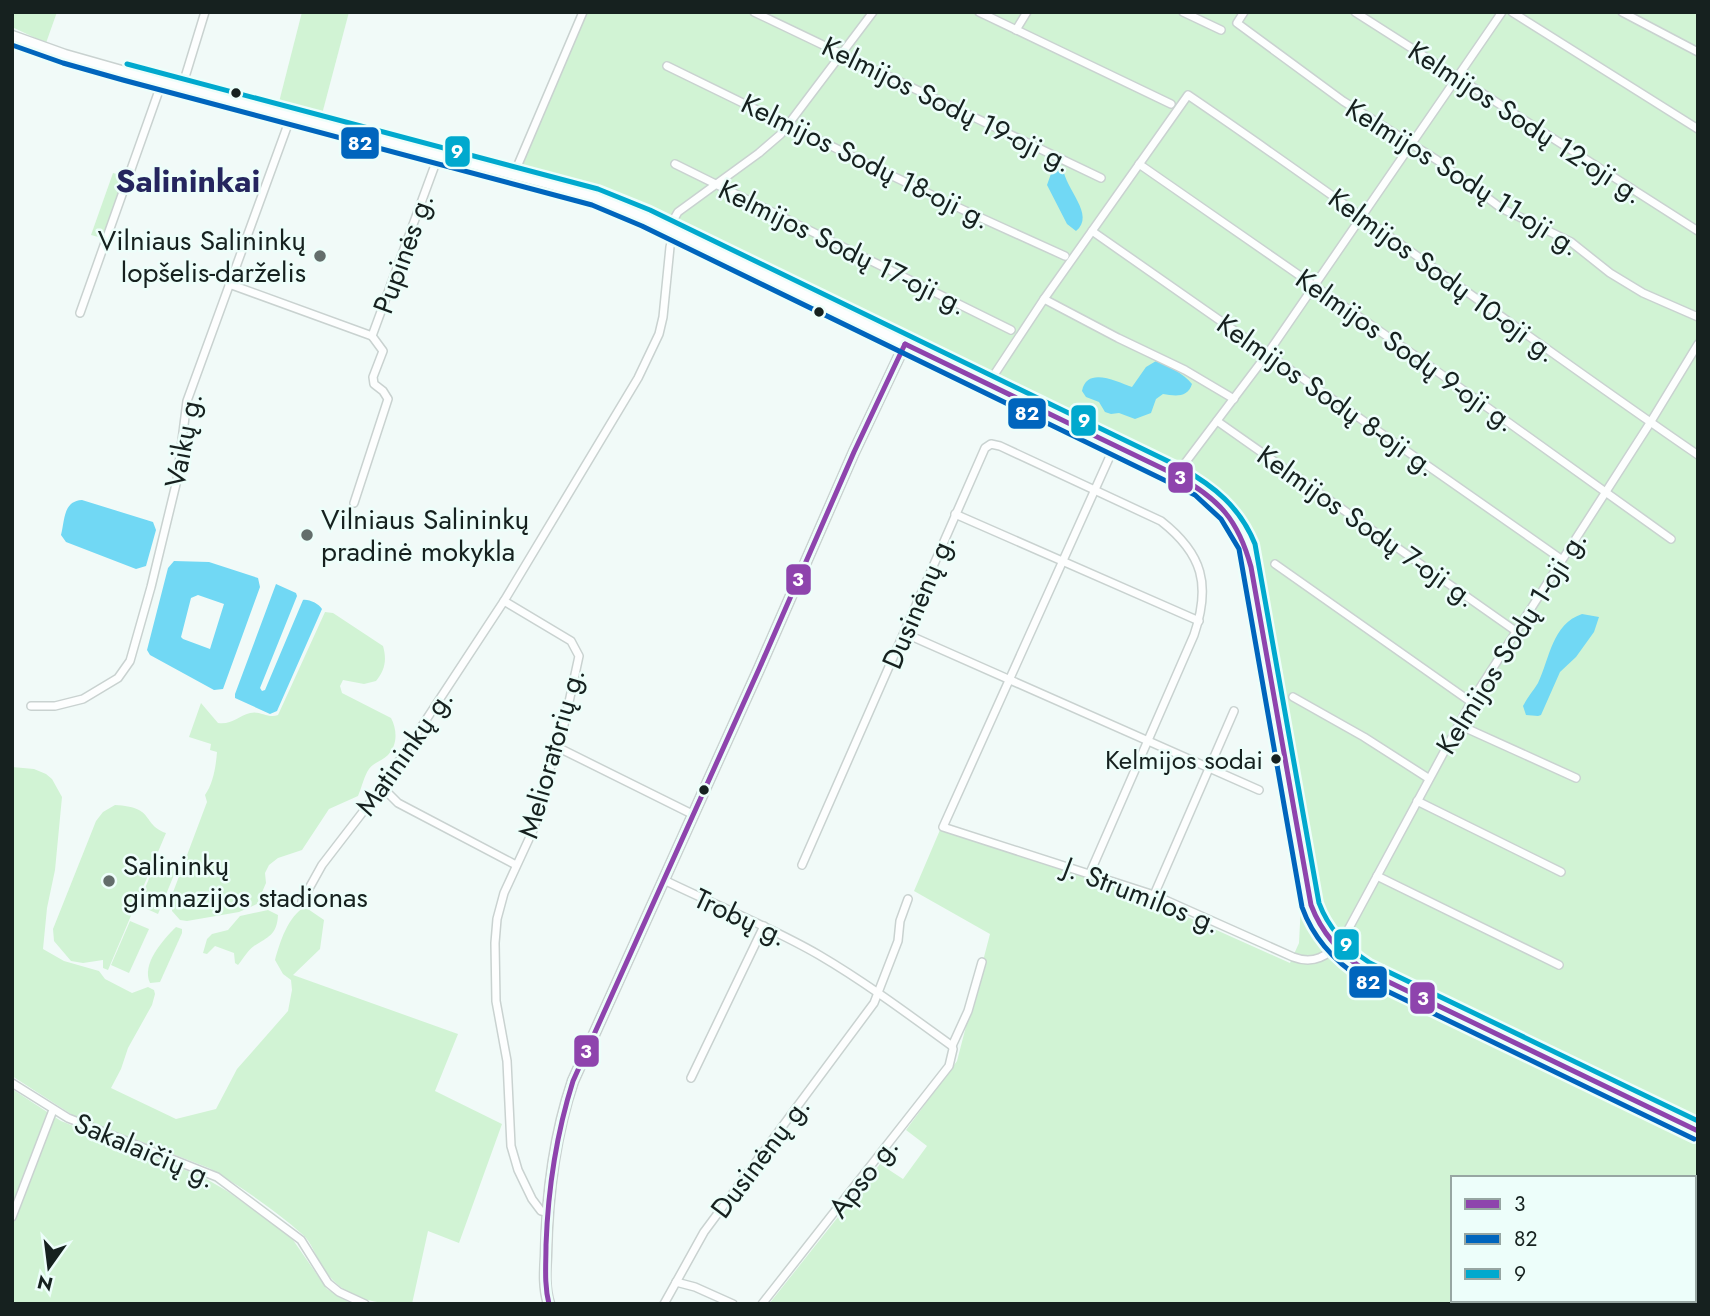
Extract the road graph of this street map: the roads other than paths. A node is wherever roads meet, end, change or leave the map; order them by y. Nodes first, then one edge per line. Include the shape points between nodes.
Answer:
1 (205, 12) edge
2 (583, 12) edge
3 (754, 12) edge
4 (873, 12) edge
5 (979, 12) edge
6 (1027, 12) edge
7 (1184, 12) edge
8 (1244, 12) edge
9 (1355, 12) edge
10 (1502, 12) edge
11 (1512, 12) edge
12 (1622, 12) edge
13 (1016, 30) junction
14 (1221, 30) dead end
15 (12, 36) edge
16 (1698, 52) edge
17 (842, 53) junction
18 (667, 66) dead end
19 (1457, 79) junction
20 (162, 82) junction
21 (182, 87) junction
22 (1171, 104) dead end
23 (291, 116) junction
24 (788, 124) junction
25 (1698, 129) edge
26 (1412, 144) junction
27 (439, 154) junction
28 (676, 164) dead end
29 (1139, 164) junction
30 (514, 174) junction
31 (1101, 178) dead end
32 (715, 185) junction
33 (1362, 216) junction
34 (671, 230) junction
35 (1091, 231) junction
36 (1698, 231) edge
37 (1065, 256) dead end
38 (229, 285) junction
39 (1314, 285) junction
40 (1044, 299) junction
41 (80, 313) dead end
42 (1698, 317) edge
43 (1011, 330) dead end
44 (372, 336) junction
45 (905, 344) junction
46 (1698, 344) edge
47 (1268, 352) junction
48 (988, 384) junction
49 (1234, 399) junction
50 (1217, 421) junction
51 (1650, 422) junction
52 (1115, 445) junction
53 (1698, 455) edge
54 (1176, 475) junction
55 (1095, 489) junction
56 (1604, 492) junction
57 (354, 503) dead end
58 (955, 514) junction
59 (1671, 539) dead end
60 (1562, 559) junction
61 (1062, 562) junction
62 (1275, 564) dead end
63 (504, 601) junction
64 (1199, 621) junction
65 (1517, 632) junction
66 (904, 633) junction
67 (1010, 680) junction
68 (1293, 697) dead end
69 (1471, 702) junction
70 (31, 706) dead end
71 (1234, 711) dead end
72 (1459, 725) junction
73 (1148, 741) junction
74 (559, 748) junction
75 (1209, 768) junction
76 (1428, 778) junction
77 (1576, 778) dead end
78 (382, 786) junction
79 (1259, 790) dead end
80 (1416, 801) junction
81 (694, 815) junction
82 (516, 865) junction
83 (802, 865) dead end
84 (1560, 872) dead end
85 (1090, 873) junction
86 (1377, 876) junction
87 (664, 880) junction
88 (1154, 894) junction
89 (908, 899) dead end
90 (302, 901) dead end
91 (764, 926) junction
92 (1336, 947) junction
93 (982, 962) dead end
94 (1559, 965) dead end
95 (878, 992) junction
96 (952, 1046) junction
97 (691, 1078) dead end
98 (12, 1083) edge
99 (53, 1110) junction
100 (1698, 1131) edge
101 (548, 1213) junction
102 (12, 1217) edge
103 (676, 1282) junction
104 (365, 1304) edge
105 (549, 1304) edge
106 (664, 1304) edge
107 (733, 1304) edge
108 (762, 1304) edge

1 - 21 street
2 - 30 street
3 - 17 street, Kelmijos Sodų 19-oji g.
4 - 17 street
5 - 13 street
6 - 13 street
7 - 14 street
8 - 26 street, Kelmijos Sodų 11-oji g. via 1237,23 1343,101
9 - 19 street, Kelmijos Sodų 12-oji g.
10 - 19 street
11 - 25 street
12 - 16 street
13 - 22 street
15 - 20 main road
17 - 24 street
17 - 31 street, Kelmijos Sodų 19-oji g.
18 - 24 street, Kelmijos Sodų 18-oji g.
19 - 26 street
19 - 36 street, Kelmijos Sodų 12-oji g.
20 - 21 main road
20 - 41 street
21 - 23 main road
23 - 27 main road
23 - 38 street, Vaikų g.
24 - 32 street via 765,148
24 - 37 street, Kelmijos Sodų 18-oji g.
26 - 33 street
26 - 42 street, Kelmijos Sodų 11-oji g. via 1501,208 1571,242 1643,293
27 - 30 main road
27 - 44 street, Pupinės g.
28 - 32 street, Kelmijos Sodų 17-oji g.
29 - 33 street, Kelmijos Sodų 10-oji g. via 1188,95
29 - 35 street
29 - 39 street, Kelmijos Sodų 9-oji g.
30 - 34 main road via 595,197
32 - 34 street via 678,212
32 - 43 street, Kelmijos Sodų 17-oji g.
33 - 39 street
33 - 51 street, Kelmijos Sodų 10-oji g.
34 - 45 main road
34 - 63 street via 663,317 649,356
35 - 40 street
35 - 47 street, Kelmijos Sodų 8-oji g.
38 - 44 street
38 - 70 street, Vaikų g. via 187,401 177,480 130,661 117,678 83,699
39 - 47 street
39 - 56 street, Kelmijos Sodų 9-oji g.
40 - 48 street
40 - 49 street
44 - 57 street, Pupinės g. via 383,351 374,384 388,399
45 - 48 main road
45 - 81 main road
46 - 51 street, Kelmijos Sodų 1-oji g.
47 - 49 street
47 - 60 street, Kelmijos Sodų 8-oji g.
48 - 52 main road
49 - 50 street
50 - 54 street
50 - 65 street, Kelmijos Sodų 7-oji g.
51 - 53 street, Kelmijos Sodų 10-oji g.
51 - 56 street, Kelmijos Sodų 1-oji g.
52 - 54 main road
52 - 55 street
54 - 92 main road via 1219,502 1247,547 1311,905
55 - 58 street, Dusinėnų g. via 991,444 985,448
55 - 61 street
55 - 64 street, Dusinėnų g. via 1161,521 1189,548 1203,584
56 - 59 street, Kelmijos Sodų 9-oji g.
56 - 60 street, Kelmijos Sodų 1-oji g.
58 - 61 street
58 - 66 street, Dusinėnų g.
60 - 65 street, Kelmijos Sodų 1-oji g.
61 - 64 street
61 - 67 street
62 - 69 street
63 - 74 street, Melioratorių g. via 571,641 579,656
63 - 78 street, Matininkų g.
64 - 73 street, Dusinėnų g.
65 - 69 street, Kelmijos Sodų 1-oji g.
66 - 67 street
66 - 83 street, Dusinėnų g.
67 - 73 street
67 - 85 street, J. Strumilos g. via 943,828
68 - 76 street
69 - 72 street, Kelmijos Sodų 1-oji g.
71 - 75 street
72 - 76 street, Kelmijos Sodų 1-oji g.
72 - 77 street
73 - 75 street
73 - 85 street, Dusinėnų g.
74 - 81 street
74 - 82 street, Melioratorių g. via 534,828
75 - 79 street
75 - 88 street
76 - 80 street, Kelmijos Sodų 1-oji g.
78 - 82 street via 398,803
78 - 90 street, Matininkų g. via 322,865
80 - 84 street
80 - 86 street, Kelmijos Sodų 1-oji g.
81 - 87 main road
82 - 101 street, Melioratorių g. via 497,919 496,1001 507,1061 514,1159 532,1199
85 - 88 street, J. Strumilos g.
86 - 92 street, Kelmijos Sodų 1-oji g.
86 - 94 street
87 - 91 street, Trobų g.
87 - 101 main road via 572,1081 562,1116
88 - 92 street, J. Strumilos g. via 1301,960 1324,957
89 - 95 street, Dusinėnų g.
91 - 95 street, Trobų g.
91 - 97 street
92 - 100 main road via 1366,971
93 - 96 street, Apso g.
95 - 96 street
95 - 103 street, Dusinėnų g. via 704,1232
96 - 108 street, Apso g. via 949,1066
98 - 99 street, Sakalaičių g.
99 - 102 street
99 - 104 street, Sakalaičių g. via 217,1177 301,1240 328,1283
101 - 105 main road via 545,1280
103 - 106 street, Dusinėnų g.
103 - 107 street

